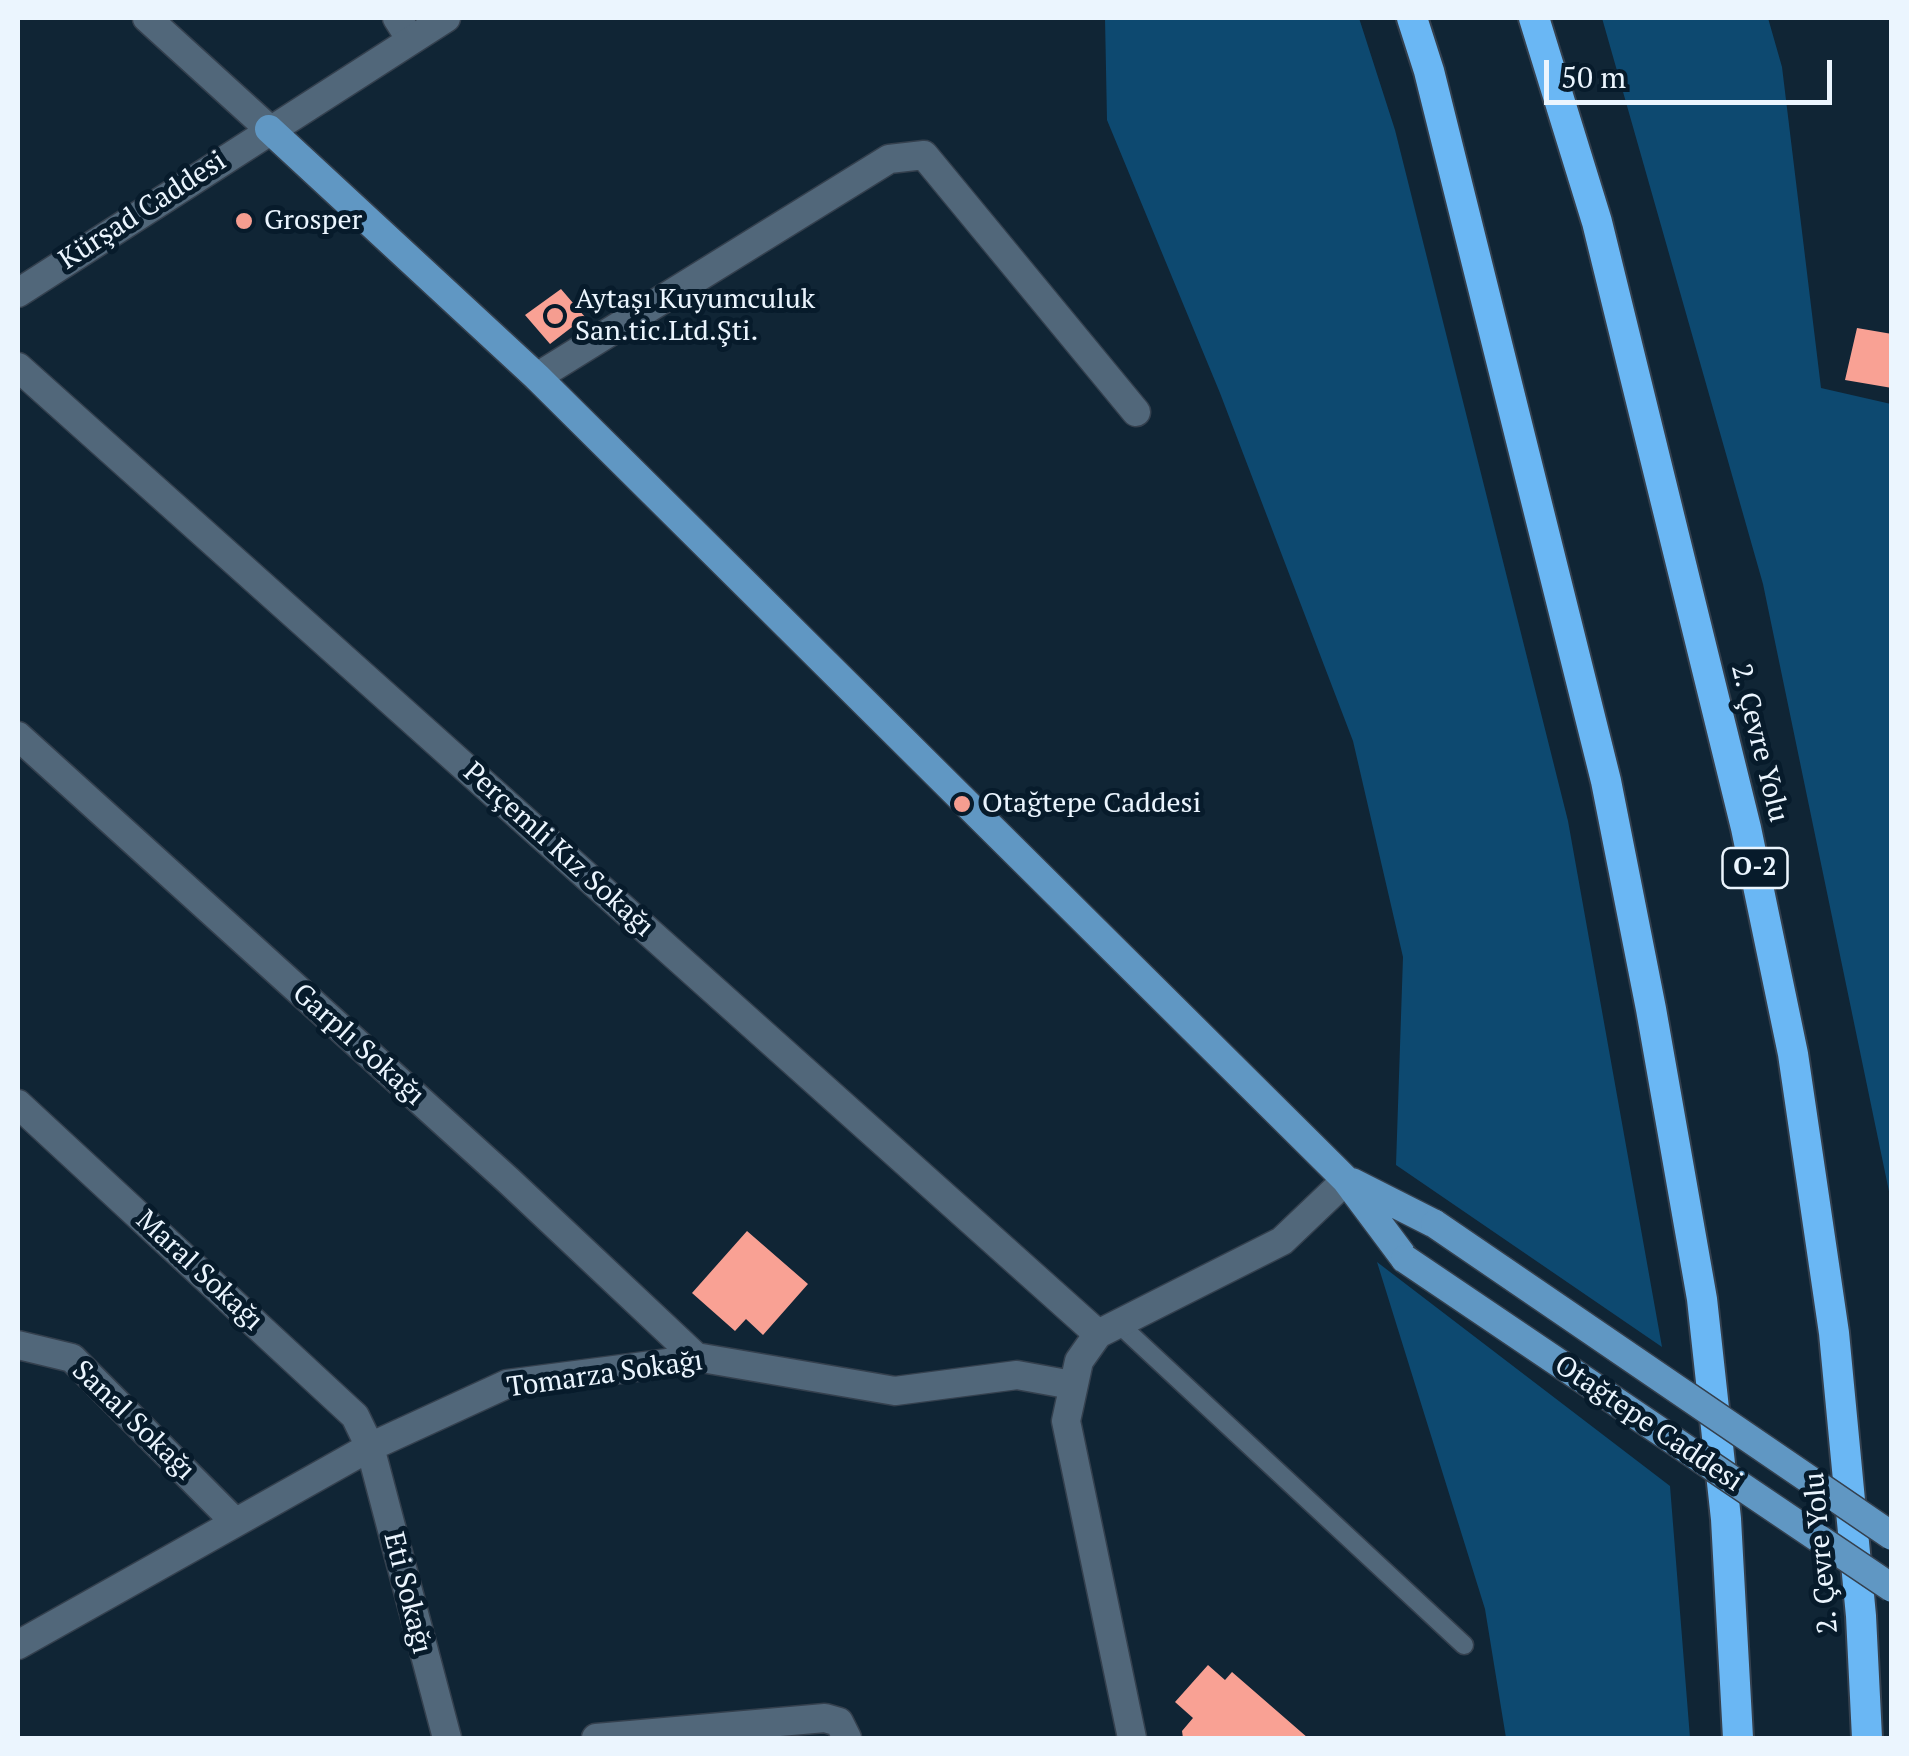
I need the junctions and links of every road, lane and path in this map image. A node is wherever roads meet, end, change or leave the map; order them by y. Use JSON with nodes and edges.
{"nodes":[{"id":1,"x":147,"y":18,"type":"edge"},
{"id":2,"x":446,"y":18,"type":"edge"},
{"id":3,"x":1412,"y":18,"type":"edge"},
{"id":4,"x":1534,"y":18,"type":"edge"},
{"id":5,"x":404,"y":29,"type":"edge"},
{"id":6,"x":269,"y":129,"type":"junction"},
{"id":7,"x":18,"y":293,"type":"edge"},
{"id":8,"x":18,"y":366,"type":"edge"},
{"id":9,"x":537,"y":377,"type":"junction"},
{"id":10,"x":1136,"y":412,"type":"dead end"},
{"id":11,"x":18,"y":736,"type":"edge"},
{"id":12,"x":18,"y":1104,"type":"edge"},
{"id":13,"x":1346,"y":1180,"type":"junction"},
{"id":14,"x":1109,"y":1330,"type":"junction"},
{"id":15,"x":18,"y":1345,"type":"edge"},
{"id":16,"x":696,"y":1357,"type":"junction"},
{"id":17,"x":1072,"y":1384,"type":"junction"},
{"id":18,"x":370,"y":1446,"type":"junction"},
{"id":19,"x":235,"y":1522,"type":"junction"},
{"id":20,"x":1892,"y":1536,"type":"edge"},
{"id":21,"x":1892,"y":1588,"type":"edge"},
{"id":22,"x":18,"y":1645,"type":"edge"},
{"id":23,"x":1464,"y":1645,"type":"dead end"},
{"id":24,"x":447,"y":1738,"type":"edge"},
{"id":25,"x":596,"y":1738,"type":"edge"},
{"id":26,"x":847,"y":1738,"type":"edge"},
{"id":27,"x":1132,"y":1738,"type":"edge"},
{"id":28,"x":1738,"y":1738,"type":"edge"},
{"id":29,"x":1867,"y":1738,"type":"edge"}],
"edges":[{"from":1,"to":6,"type":"street"},
{"from":2,"to":5,"type":"street","name":"Kürşad Caddesi"},
{"from":3,"to":28,"type":"highway"},
{"from":4,"to":29,"type":"highway","name":"2. Çevre Yolu","number":"O-2"},
{"from":5,"to":6,"type":"street","name":"Kürşad Caddesi"},
{"from":6,"to":7,"type":"street","name":"Kürşad Caddesi"},
{"from":6,"to":9,"type":"main road"},
{"from":8,"to":14,"type":"street","name":"Perçemli Kız Sokağı"},
{"from":9,"to":10,"type":"street"},
{"from":9,"to":13,"type":"main road"},
{"from":11,"to":16,"type":"street","name":"Garplı Sokağı"},
{"from":12,"to":18,"type":"street","name":"Maral Sokağı"},
{"from":13,"to":14,"type":"street"},
{"from":13,"to":20,"type":"main road","name":"Otağtepe Caddesi","bridge":true},
{"from":13,"to":21,"type":"main road","name":"Otağtepe Caddesi","bridge":true},
{"from":14,"to":17,"type":"street"},
{"from":14,"to":23,"type":"lane"},
{"from":15,"to":19,"type":"street","name":"Sanal Sokağı"},
{"from":16,"to":17,"type":"street","name":"Tomarza Sokağı"},
{"from":16,"to":18,"type":"street","name":"Tomarza Sokağı"},
{"from":17,"to":27,"type":"street"},
{"from":18,"to":19,"type":"street","name":"Tomarza Sokağı"},
{"from":18,"to":24,"type":"street","name":"Eti Sokağı"},
{"from":19,"to":22,"type":"street","name":"Tomarza Sokağı"},
{"from":25,"to":26,"type":"street"}]}
